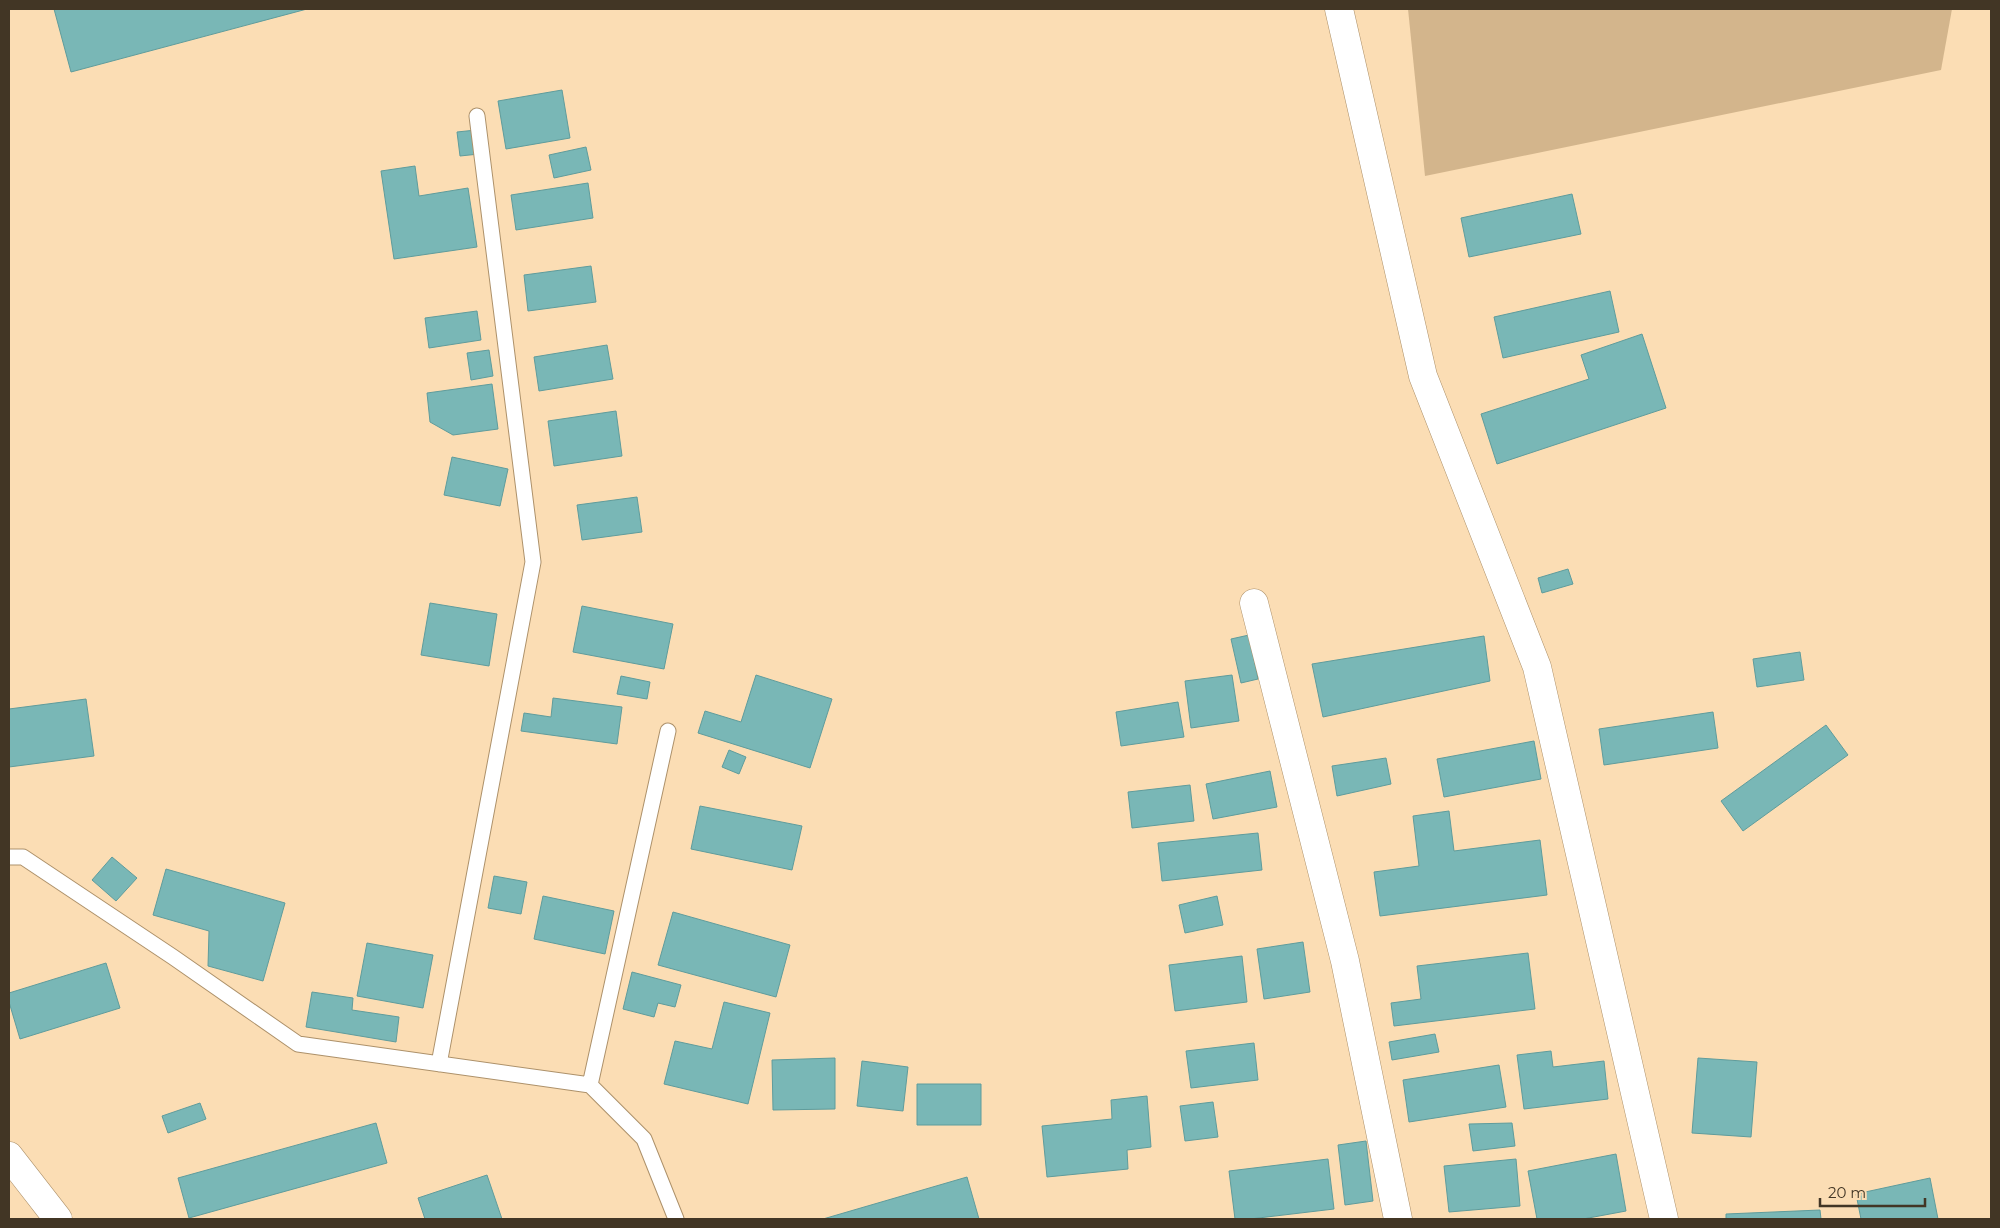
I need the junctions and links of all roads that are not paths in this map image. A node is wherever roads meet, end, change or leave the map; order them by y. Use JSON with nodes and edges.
{"nodes":[{"id":1,"x":1339,"y":9,"type":"edge"},
{"id":2,"x":478,"y":116,"type":"dead end"},
{"id":3,"x":1254,"y":603,"type":"dead end"},
{"id":4,"x":668,"y":731,"type":"dead end"},
{"id":5,"x":9,"y":856,"type":"edge"},
{"id":6,"x":439,"y":1064,"type":"junction"},
{"id":7,"x":590,"y":1086,"type":"junction"},
{"id":8,"x":9,"y":1156,"type":"edge"},
{"id":9,"x":58,"y":1219,"type":"edge"},
{"id":10,"x":676,"y":1219,"type":"edge"},
{"id":11,"x":1398,"y":1219,"type":"edge"},
{"id":12,"x":1664,"y":1219,"type":"edge"}],
"edges":[{"from":1,"to":12,"type":"main road"},
{"from":2,"to":6,"type":"lane"},
{"from":3,"to":11,"type":"main road"},
{"from":4,"to":7,"type":"lane"},
{"from":5,"to":6,"type":"lane"},
{"from":6,"to":7,"type":"lane"},
{"from":7,"to":10,"type":"lane"},
{"from":8,"to":9,"type":"main road"}]}
